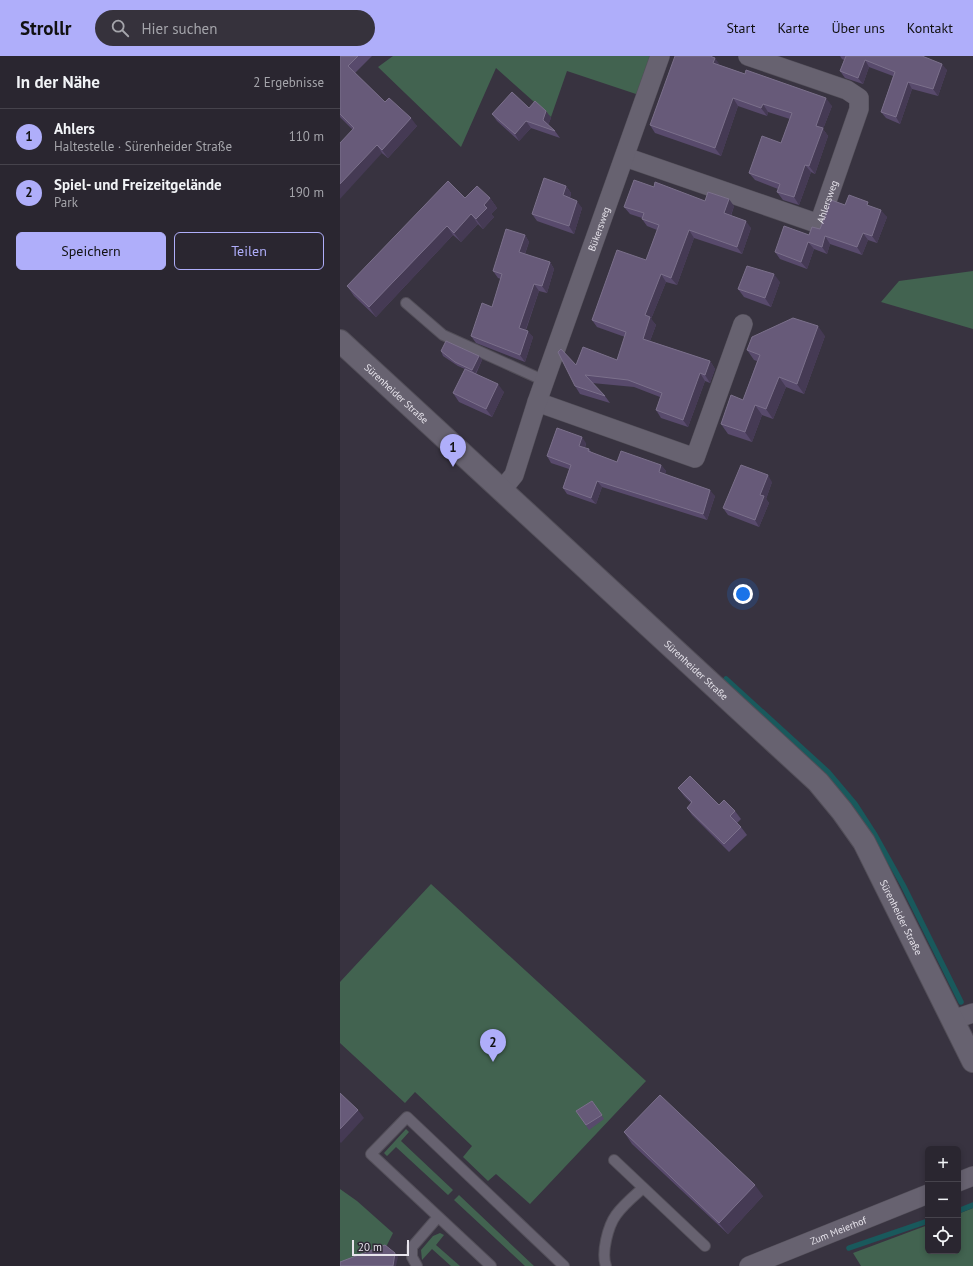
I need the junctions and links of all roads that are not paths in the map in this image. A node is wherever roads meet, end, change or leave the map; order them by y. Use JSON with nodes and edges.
{"nodes":[{"id":1,"x":660,"y":56,"type":"edge"},
{"id":2,"x":748,"y":56,"type":"edge"},
{"id":3,"x":625,"y":157,"type":"junction"},
{"id":4,"x":406,"y":303,"type":"dead end"},
{"id":5,"x":743,"y":324,"type":"dead end"},
{"id":6,"x":340,"y":341,"type":"edge"},
{"id":7,"x":545,"y":381,"type":"junction"},
{"id":8,"x":537,"y":402,"type":"junction"},
{"id":9,"x":501,"y":491,"type":"junction"},
{"id":10,"x":973,"y":1013,"type":"edge"},
{"id":11,"x":952,"y":1020,"type":"junction"},
{"id":12,"x":973,"y":1061,"type":"edge"},
{"id":13,"x":614,"y":1160,"type":"dead end"},
{"id":14,"x":973,"y":1176,"type":"edge"},
{"id":15,"x":961,"y":1181,"type":"edge"},
{"id":16,"x":643,"y":1188,"type":"junction"},
{"id":17,"x":925,"y":1195,"type":"edge"},
{"id":18,"x":438,"y":1217,"type":"junction"},
{"id":19,"x":705,"y":1246,"type":"dead end"},
{"id":20,"x":417,"y":1266,"type":"edge"},
{"id":21,"x":491,"y":1266,"type":"edge"},
{"id":22,"x":564,"y":1266,"type":"edge"},
{"id":23,"x":606,"y":1266,"type":"edge"},
{"id":24,"x":749,"y":1266,"type":"edge"}],
"edges":[{"from":1,"to":3,"type":"street","name":"Bükersweg"},
{"from":2,"to":3,"type":"street","name":"Ahlersweg"},
{"from":3,"to":7,"type":"street","name":"Bükersweg"},
{"from":4,"to":7,"type":"lane"},
{"from":5,"to":8,"type":"street"},
{"from":6,"to":9,"type":"main road","name":"Sürenheider Straße"},
{"from":7,"to":8,"type":"street","name":"Bükersweg"},
{"from":8,"to":9,"type":"street","name":"Bükersweg"},
{"from":9,"to":11,"type":"main road","name":"Sürenheider Straße"},
{"from":10,"to":11,"type":"street"},
{"from":11,"to":12,"type":"main road","name":"Sürenheider Straße"},
{"from":13,"to":16,"type":"lane"},
{"from":14,"to":15,"type":"street"},
{"from":16,"to":19,"type":"lane"},
{"from":16,"to":23,"type":"lane"},
{"from":17,"to":24,"type":"street","name":"Zum Meierhof"},
{"from":18,"to":20,"type":"lane"},
{"from":18,"to":21,"type":"lane"},
{"from":18,"to":22,"type":"lane"}]}
